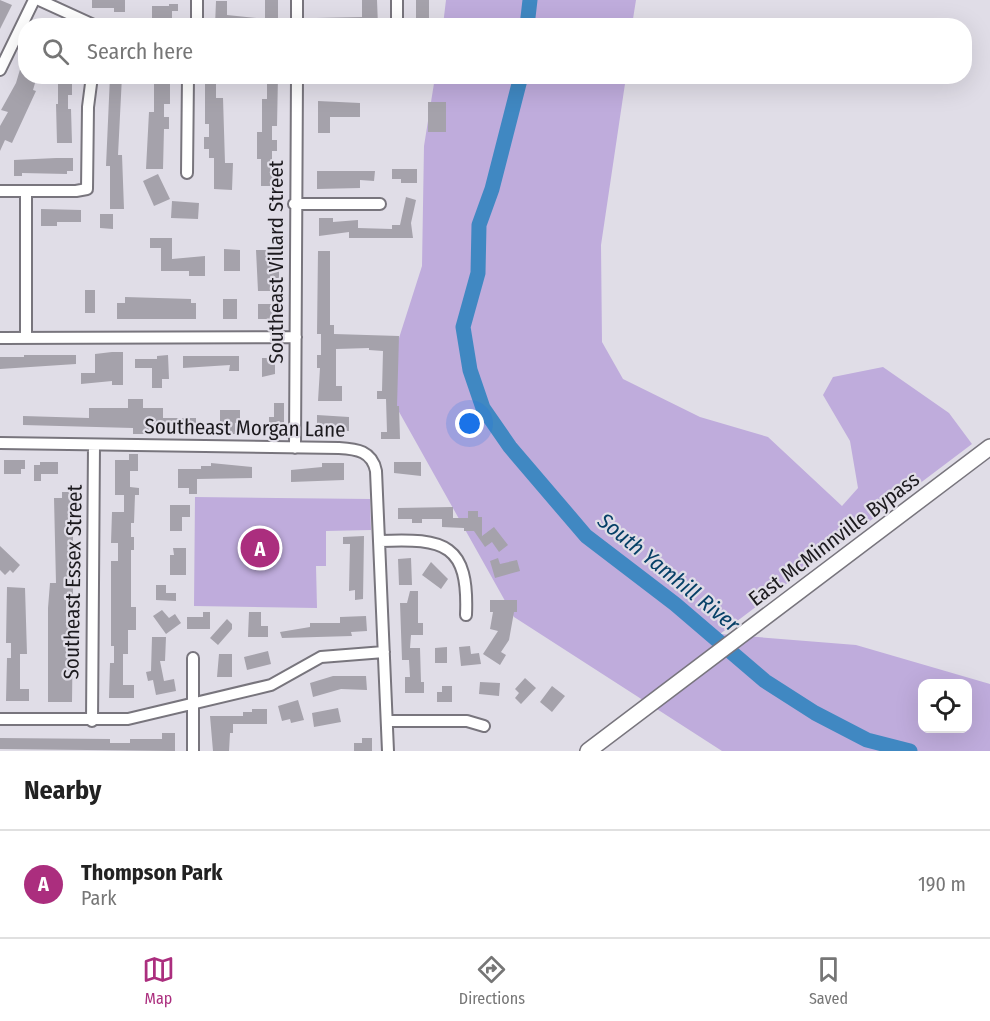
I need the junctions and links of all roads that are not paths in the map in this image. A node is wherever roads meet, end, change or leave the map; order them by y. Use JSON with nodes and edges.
{"nodes":[{"id":1,"x":34,"y":0,"type":"edge"},
{"id":2,"x":39,"y":0,"type":"edge"},
{"id":3,"x":197,"y":0,"type":"edge"},
{"id":4,"x":297,"y":0,"type":"edge"},
{"id":5,"x":397,"y":0,"type":"edge"},
{"id":6,"x":25,"y":18,"type":"edge"},
{"id":7,"x":78,"y":18,"type":"edge"},
{"id":8,"x":196,"y":18,"type":"edge"},
{"id":9,"x":297,"y":18,"type":"edge"},
{"id":10,"x":397,"y":18,"type":"edge"},
{"id":11,"x":18,"y":33,"type":"edge"},
{"id":12,"x":0,"y":70,"type":"edge"},
{"id":13,"x":91,"y":84,"type":"edge"},
{"id":14,"x":188,"y":84,"type":"edge"},
{"id":15,"x":297,"y":84,"type":"edge"},
{"id":16,"x":188,"y":173,"type":"dead end"},
{"id":17,"x":0,"y":191,"type":"edge"},
{"id":18,"x":26,"y":191,"type":"junction"},
{"id":19,"x":294,"y":204,"type":"junction"},
{"id":20,"x":380,"y":204,"type":"dead end"},
{"id":21,"x":296,"y":337,"type":"junction"},
{"id":22,"x":0,"y":338,"type":"edge"},
{"id":23,"x":26,"y":338,"type":"junction"},
{"id":24,"x":0,"y":443,"type":"edge"},
{"id":25,"x":94,"y":444,"type":"junction"},
{"id":26,"x":990,"y":447,"type":"edge"},
{"id":27,"x":295,"y":448,"type":"junction"},
{"id":28,"x":380,"y":541,"type":"junction"},
{"id":29,"x":466,"y":615,"type":"dead end"},
{"id":30,"x":384,"y":652,"type":"junction"},
{"id":31,"x":193,"y":658,"type":"dead end"},
{"id":32,"x":194,"y":704,"type":"junction"},
{"id":33,"x":0,"y":720,"type":"edge"},
{"id":34,"x":92,"y":721,"type":"junction"},
{"id":35,"x":387,"y":721,"type":"junction"},
{"id":36,"x":484,"y":726,"type":"dead end"},
{"id":37,"x":193,"y":751,"type":"edge"},
{"id":38,"x":388,"y":751,"type":"edge"},
{"id":39,"x":588,"y":751,"type":"edge"}],
"edges":[{"from":1,"to":6,"type":"street"},
{"from":2,"to":7,"type":"street"},
{"from":3,"to":8,"type":"street"},
{"from":4,"to":9,"type":"street"},
{"from":5,"to":10,"type":"street"},
{"from":11,"to":12,"type":"street"},
{"from":13,"to":18,"type":"street"},
{"from":14,"to":16,"type":"street"},
{"from":15,"to":19,"type":"street","name":"Southeast Villard Street"},
{"from":17,"to":18,"type":"street"},
{"from":18,"to":23,"type":"street"},
{"from":19,"to":20,"type":"street"},
{"from":19,"to":21,"type":"street","name":"Southeast Villard Street"},
{"from":21,"to":23,"type":"street"},
{"from":21,"to":27,"type":"street","name":"Southeast Villard Street"},
{"from":22,"to":23,"type":"street"},
{"from":24,"to":25,"type":"street","name":"Southeast Morgan Lane"},
{"from":25,"to":27,"type":"street","name":"Southeast Morgan Lane"},
{"from":25,"to":34,"type":"street","name":"Southeast Essex Street"},
{"from":26,"to":39,"type":"highway","name":"East McMinnville Bypass"},
{"from":27,"to":28,"type":"street","name":"Southeast Morgan Lane"},
{"from":28,"to":29,"type":"street"},
{"from":28,"to":30,"type":"street","name":"Southeast Morgan Lane"},
{"from":30,"to":32,"type":"street"},
{"from":30,"to":35,"type":"street","name":"Southeast Morgan Lane"},
{"from":31,"to":32,"type":"street"},
{"from":32,"to":34,"type":"street"},
{"from":32,"to":37,"type":"street"},
{"from":33,"to":34,"type":"street"},
{"from":35,"to":36,"type":"street"},
{"from":35,"to":38,"type":"street","name":"Southeast Morgan Lane"}]}
